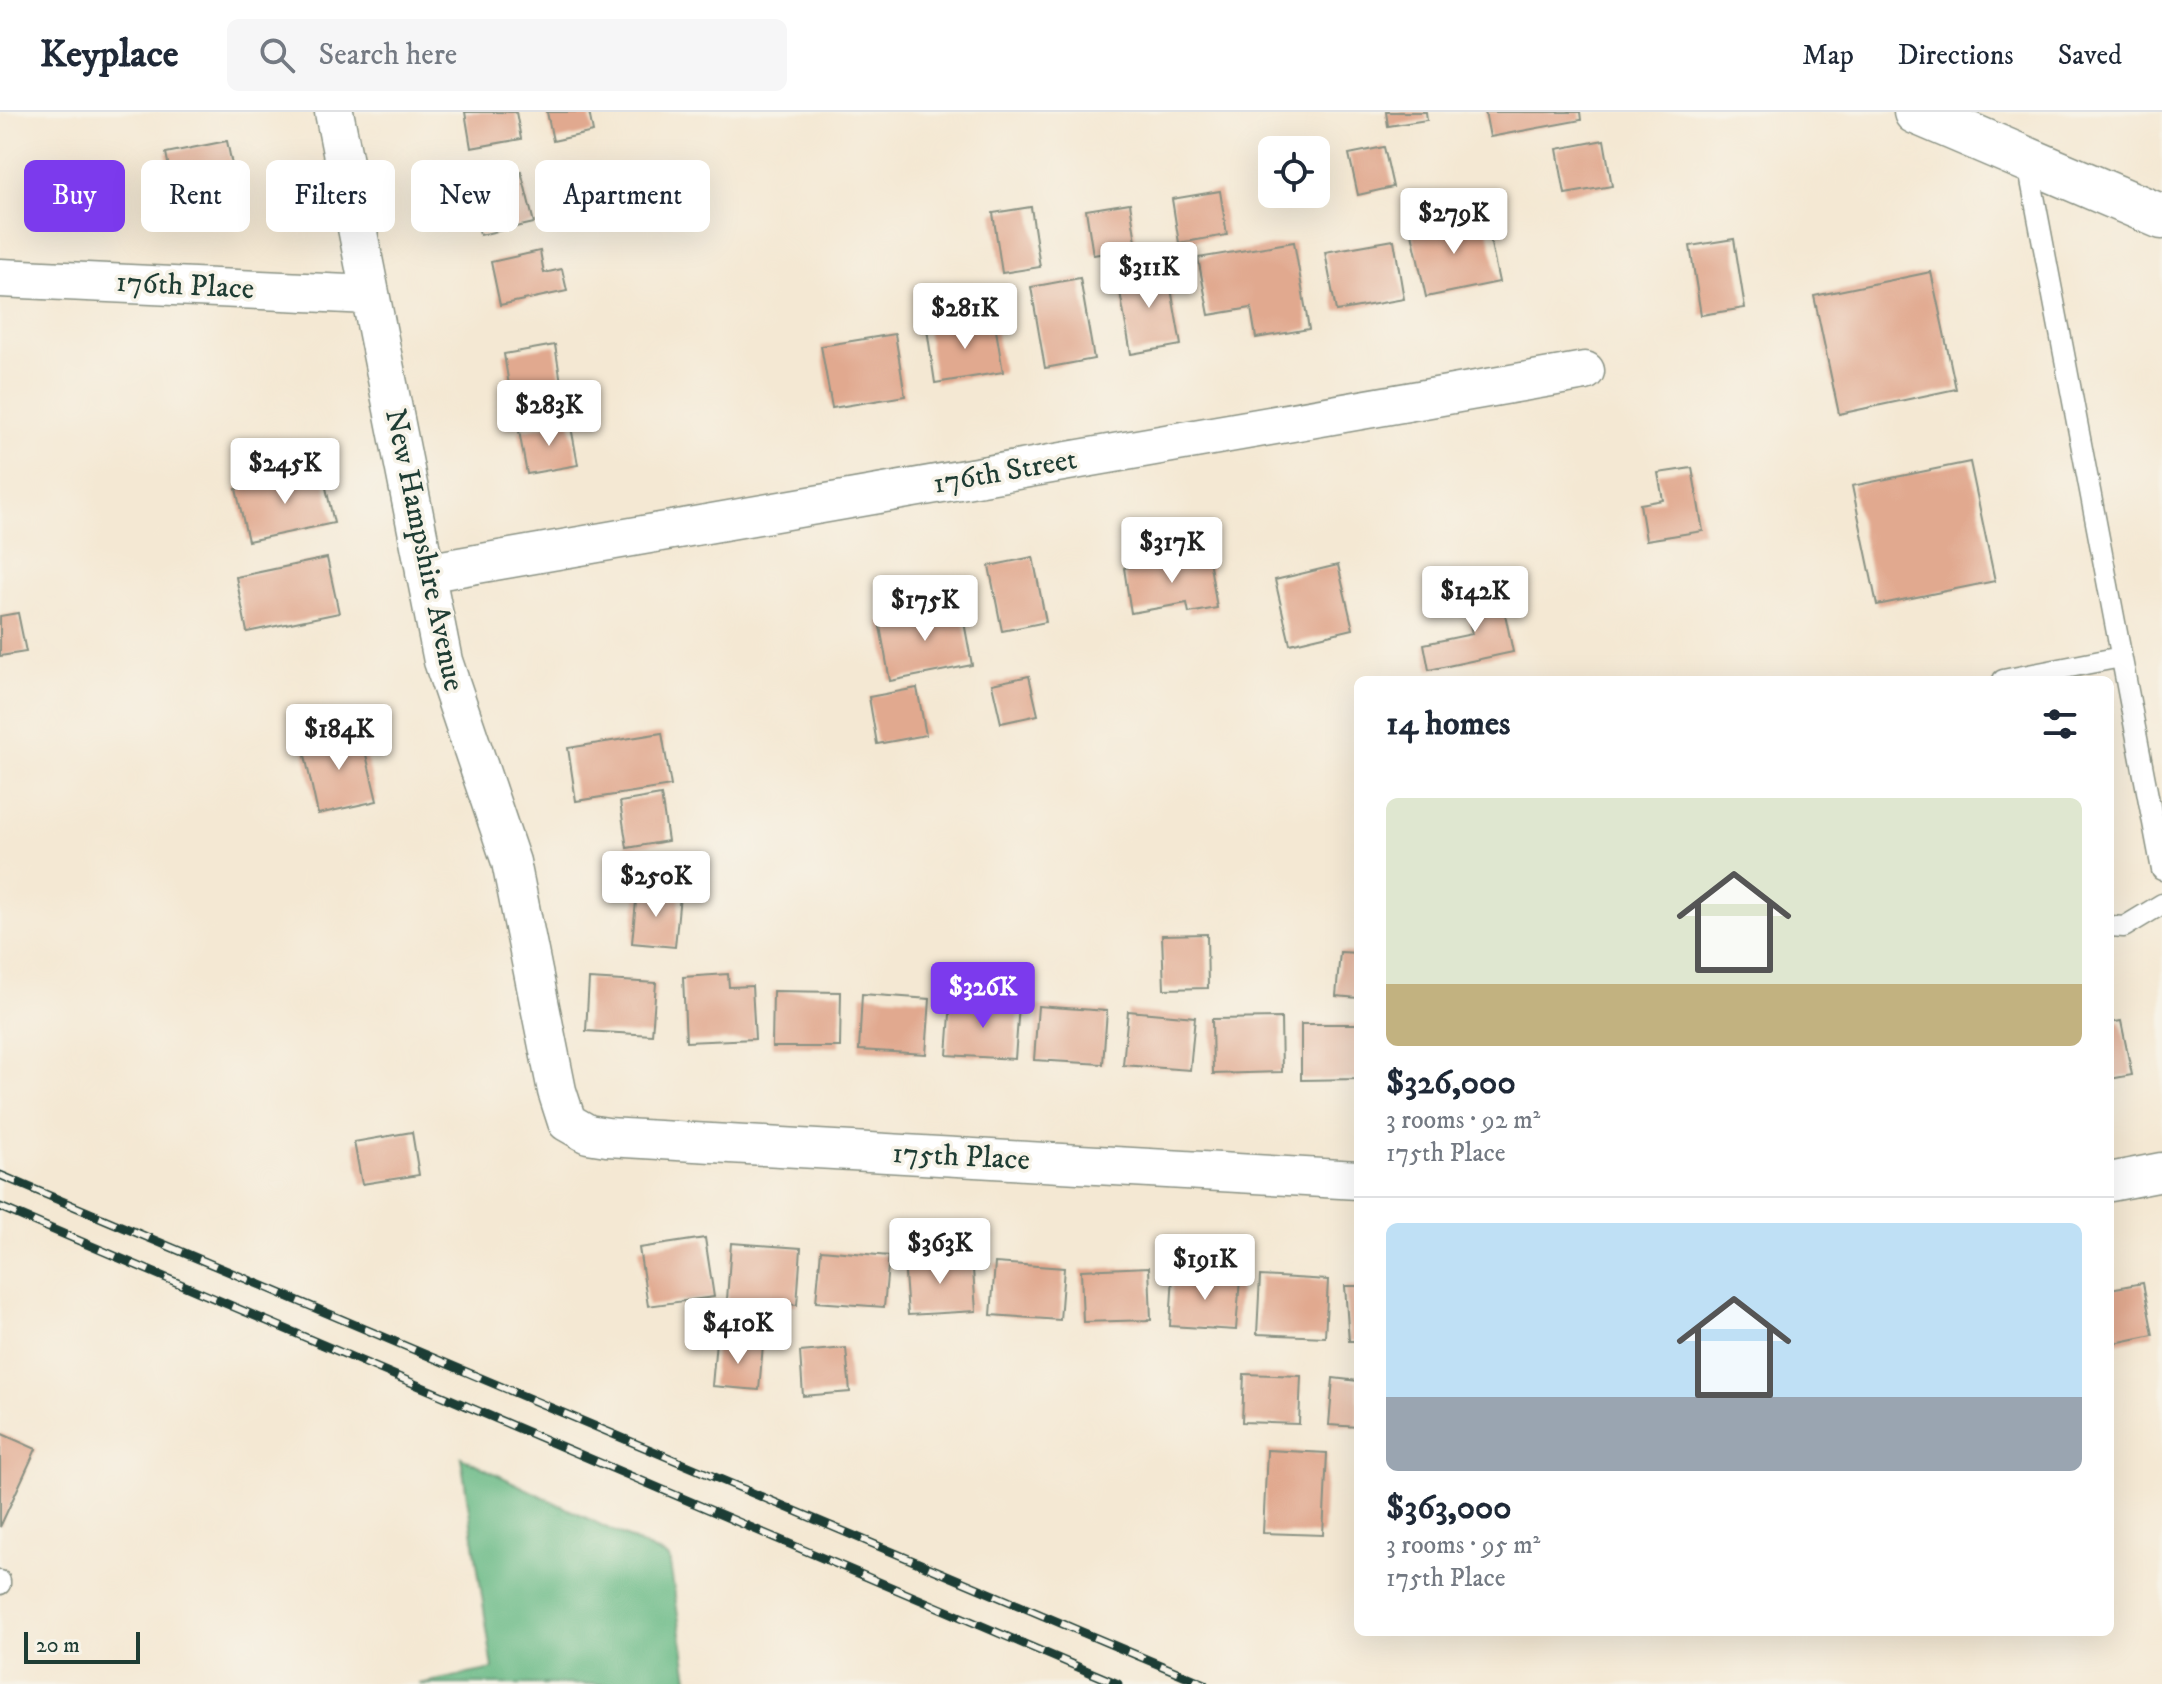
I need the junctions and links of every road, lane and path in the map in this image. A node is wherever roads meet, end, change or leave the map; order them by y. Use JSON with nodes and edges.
{"nodes":[{"id":1,"x":334,"y":112,"type":"edge"},
{"id":2,"x":1916,"y":112,"type":"edge"},
{"id":3,"x":2027,"y":159,"type":"junction"},
{"id":4,"x":2162,"y":217,"type":"edge"},
{"id":5,"x":0,"y":278,"type":"edge"},
{"id":6,"x":370,"y":295,"type":"junction"},
{"id":7,"x":1585,"y":371,"type":"dead end"},
{"id":8,"x":425,"y":573,"type":"junction"},
{"id":9,"x":2121,"y":657,"type":"junction"},
{"id":10,"x":2024,"y":676,"type":"edge"},
{"id":11,"x":2162,"y":870,"type":"edge"},
{"id":12,"x":2162,"y":904,"type":"edge"},
{"id":13,"x":2114,"y":926,"type":"edge"},
{"id":14,"x":567,"y":1122,"type":"joint"},
{"id":15,"x":2162,"y":1172,"type":"edge"},
{"id":16,"x":1354,"y":1180,"type":"edge"},
{"id":17,"x":2114,"y":1181,"type":"edge"}],
"edges":[{"from":1,"to":6,"type":"street","name":"New Hampshire Avenue"},
{"from":2,"to":3,"type":"street"},
{"from":3,"to":4,"type":"street"},
{"from":3,"to":9,"type":"lane"},
{"from":5,"to":6,"type":"street","name":"176th Place"},
{"from":6,"to":8,"type":"street","name":"New Hampshire Avenue"},
{"from":7,"to":8,"type":"street","name":"176th Street"},
{"from":8,"to":14,"type":"street","name":"New Hampshire Avenue"},
{"from":9,"to":10,"type":"lane"},
{"from":9,"to":11,"type":"lane"},
{"from":12,"to":13,"type":"lane"},
{"from":14,"to":16,"type":"street","name":"175th Place"},
{"from":15,"to":17,"type":"street"}]}
